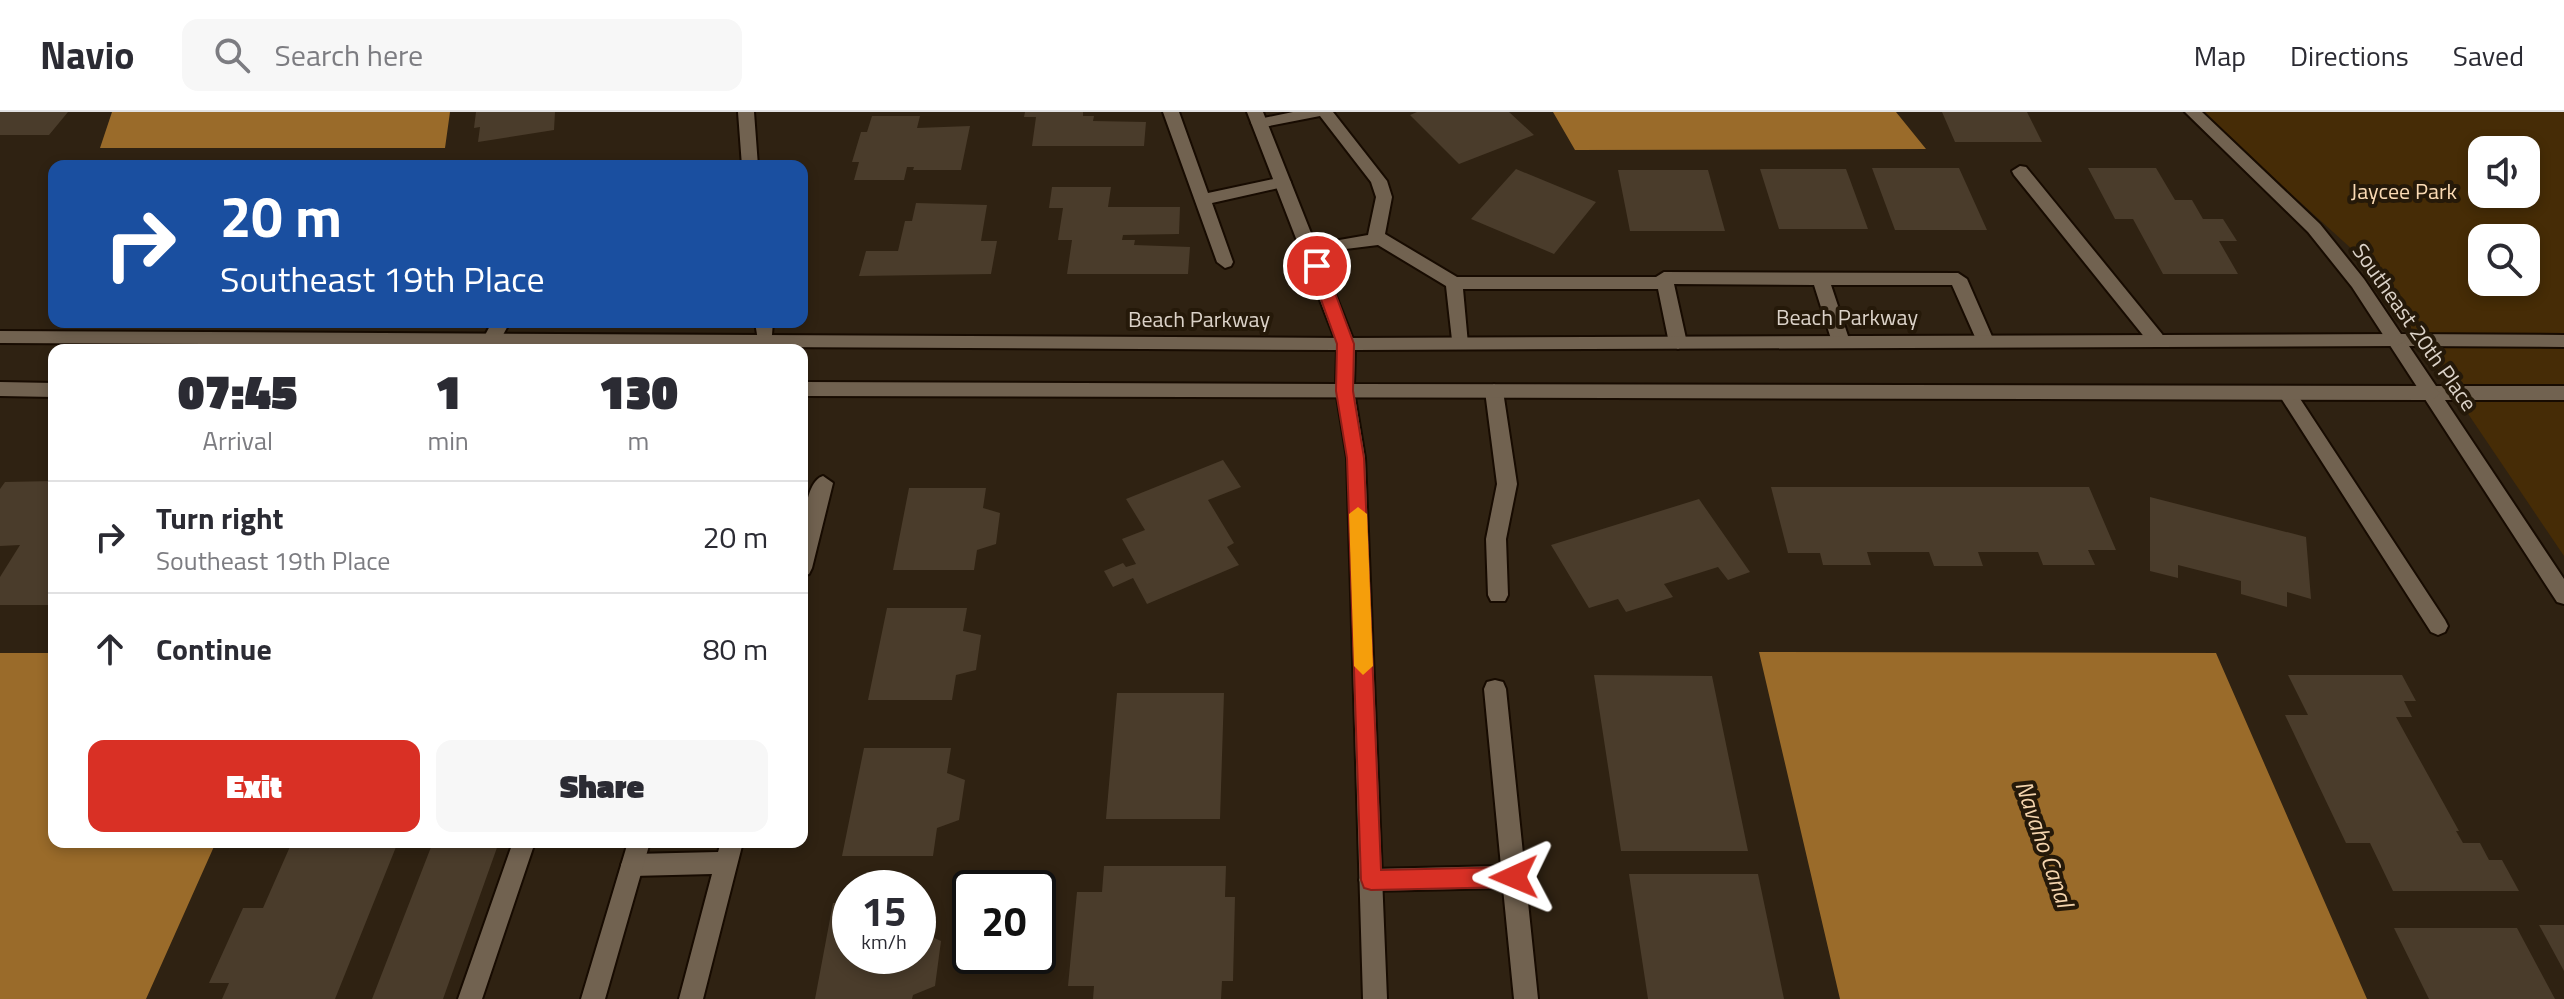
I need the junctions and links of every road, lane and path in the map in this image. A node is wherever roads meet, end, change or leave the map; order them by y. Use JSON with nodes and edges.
{"nodes":[{"id":1,"x":746,"y":112,"type":"edge"},
{"id":2,"x":1171,"y":112,"type":"edge"},
{"id":3,"x":1319,"y":112,"type":"edge"},
{"id":4,"x":1325,"y":112,"type":"edge"},
{"id":5,"x":2193,"y":112,"type":"edge"},
{"id":6,"x":1257,"y":118,"type":"edge"},
{"id":7,"x":750,"y":160,"type":"edge"},
{"id":8,"x":2020,"y":171,"type":"dead end"},
{"id":9,"x":1283,"y":182,"type":"junction"},
{"id":10,"x":1203,"y":200,"type":"junction"},
{"id":11,"x":1375,"y":240,"type":"junction"},
{"id":12,"x":1311,"y":250,"type":"junction"},
{"id":13,"x":1225,"y":262,"type":"dead end"},
{"id":14,"x":1821,"y":279,"type":"junction"},
{"id":15,"x":1454,"y":283,"type":"junction"},
{"id":16,"x":1665,"y":283,"type":"junction"},
{"id":17,"x":498,"y":328,"type":"edge"},
{"id":18,"x":0,"y":337,"type":"edge"},
{"id":19,"x":492,"y":339,"type":"junction"},
{"id":20,"x":2156,"y":339,"type":"junction"},
{"id":21,"x":2397,"y":340,"type":"junction"},
{"id":22,"x":1985,"y":341,"type":"junction"},
{"id":23,"x":2564,"y":341,"type":"edge"},
{"id":24,"x":1841,"y":342,"type":"junction"},
{"id":25,"x":1678,"y":343,"type":"junction"},
{"id":26,"x":688,"y":344,"type":"edge"},
{"id":27,"x":1346,"y":344,"type":"junction"},
{"id":28,"x":1459,"y":344,"type":"junction"},
{"id":29,"x":808,"y":346,"type":"edge"},
{"id":30,"x":0,"y":389,"type":"edge"},
{"id":31,"x":808,"y":389,"type":"edge"},
{"id":32,"x":48,"y":390,"type":"edge"},
{"id":33,"x":1345,"y":391,"type":"junction"},
{"id":34,"x":1494,"y":391,"type":"junction"},
{"id":35,"x":2287,"y":393,"type":"junction"},
{"id":36,"x":2432,"y":393,"type":"junction"},
{"id":37,"x":2564,"y":393,"type":"edge"},
{"id":38,"x":823,"y":483,"type":"dead end"},
{"id":39,"x":808,"y":544,"type":"edge"},
{"id":40,"x":1498,"y":595,"type":"dead end"},
{"id":41,"x":2564,"y":596,"type":"edge"},
{"id":42,"x":2438,"y":626,"type":"dead end"},
{"id":43,"x":1495,"y":689,"type":"dead end"},
{"id":44,"x":522,"y":848,"type":"edge"},
{"id":45,"x":729,"y":853,"type":"edge"},
{"id":46,"x":636,"y":854,"type":"edge"},
{"id":47,"x":1514,"y":877,"type":"junction"},
{"id":48,"x":1371,"y":880,"type":"junction"},
{"id":49,"x":470,"y":999,"type":"edge"},
{"id":50,"x":593,"y":999,"type":"edge"},
{"id":51,"x":691,"y":999,"type":"edge"},
{"id":52,"x":1375,"y":999,"type":"edge"},
{"id":53,"x":1526,"y":999,"type":"edge"}],
"edges":[{"from":1,"to":7,"type":"street"},
{"from":2,"to":10,"type":"street"},
{"from":3,"to":6,"type":"street"},
{"from":4,"to":11,"type":"street"},
{"from":5,"to":21,"type":"street","name":"Southeast 20th Place"},
{"from":6,"to":9,"type":"street"},
{"from":8,"to":20,"type":"street"},
{"from":9,"to":10,"type":"street"},
{"from":9,"to":12,"type":"street"},
{"from":10,"to":13,"type":"street"},
{"from":11,"to":12,"type":"street"},
{"from":11,"to":15,"type":"street"},
{"from":12,"to":27,"type":"street"},
{"from":14,"to":16,"type":"street"},
{"from":14,"to":22,"type":"street"},
{"from":14,"to":24,"type":"street"},
{"from":15,"to":16,"type":"street"},
{"from":15,"to":28,"type":"street"},
{"from":16,"to":25,"type":"street"},
{"from":17,"to":19,"type":"street"},
{"from":18,"to":19,"type":"street","name":"Beach Parkway"},
{"from":19,"to":26,"type":"street","name":"Beach Parkway"},
{"from":20,"to":21,"type":"street","name":"Beach Parkway"},
{"from":20,"to":22,"type":"street","name":"Beach Parkway"},
{"from":21,"to":23,"type":"street","name":"Beach Parkway"},
{"from":21,"to":36,"type":"street","name":"Southeast 20th Place"},
{"from":22,"to":24,"type":"street","name":"Beach Parkway"},
{"from":24,"to":25,"type":"street","name":"Beach Parkway"},
{"from":25,"to":28,"type":"street","name":"Beach Parkway"},
{"from":27,"to":28,"type":"street","name":"Beach Parkway"},
{"from":27,"to":29,"type":"street","name":"Beach Parkway"},
{"from":27,"to":33,"type":"street"},
{"from":30,"to":32,"type":"street"},
{"from":31,"to":33,"type":"street"},
{"from":33,"to":34,"type":"street"},
{"from":33,"to":48,"type":"street"},
{"from":34,"to":35,"type":"street"},
{"from":34,"to":40,"type":"street"},
{"from":35,"to":36,"type":"street"},
{"from":35,"to":42,"type":"street"},
{"from":36,"to":37,"type":"street"},
{"from":36,"to":41,"type":"street","name":"Southeast 20th Place"},
{"from":38,"to":39,"type":"street"},
{"from":43,"to":47,"type":"street"},
{"from":44,"to":49,"type":"street"},
{"from":45,"to":46,"type":"street"},
{"from":45,"to":51,"type":"street"},
{"from":46,"to":50,"type":"street"},
{"from":47,"to":48,"type":"street"},
{"from":47,"to":53,"type":"street"},
{"from":48,"to":52,"type":"street"}]}
